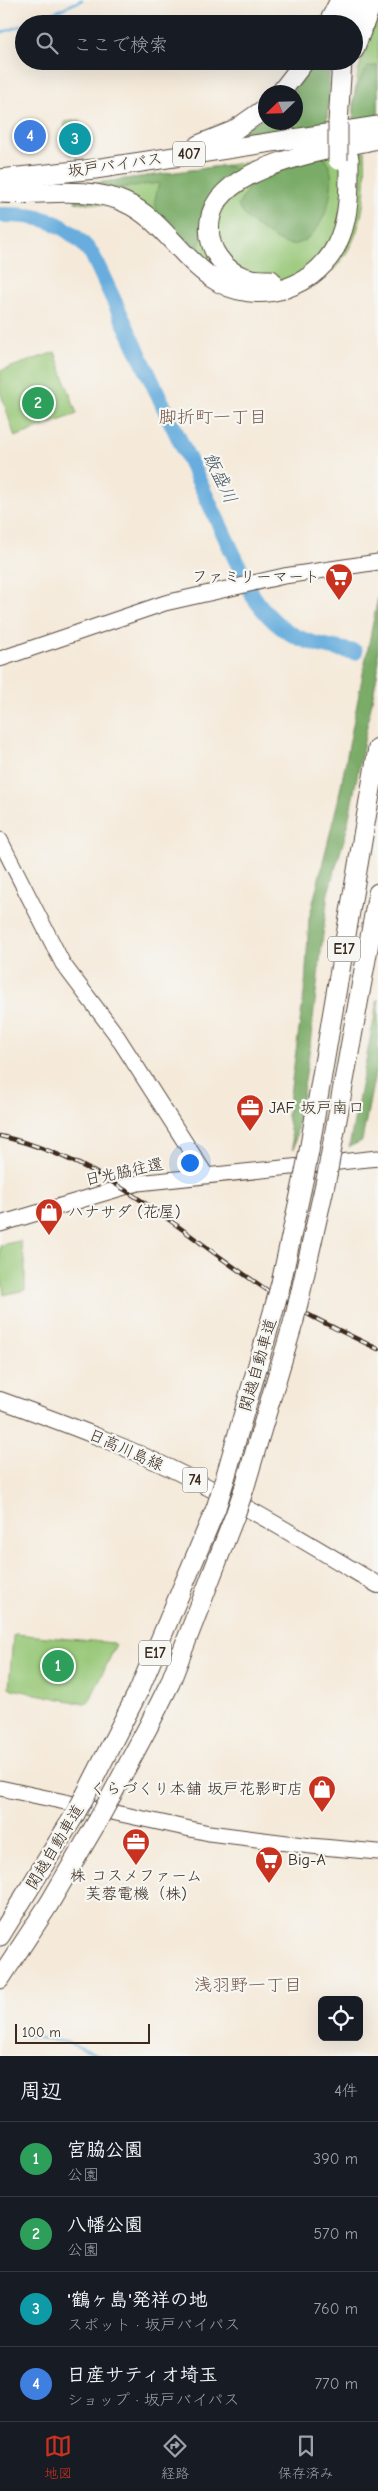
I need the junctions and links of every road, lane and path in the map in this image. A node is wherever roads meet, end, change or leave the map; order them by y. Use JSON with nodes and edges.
{"nodes":[{"id":1,"x":340,"y":0,"type":"edge"},
{"id":2,"x":356,"y":0,"type":"edge"},
{"id":3,"x":373,"y":0,"type":"edge"},
{"id":4,"x":332,"y":15,"type":"edge"},
{"id":5,"x":352,"y":15,"type":"edge"},
{"id":6,"x":363,"y":26,"type":"edge"},
{"id":7,"x":298,"y":70,"type":"edge"},
{"id":8,"x":342,"y":70,"type":"edge"},
{"id":9,"x":351,"y":70,"type":"edge"},
{"id":10,"x":286,"y":85,"type":"edge"},
{"id":11,"x":258,"y":114,"type":"edge"},
{"id":12,"x":343,"y":122,"type":"junction"},
{"id":13,"x":378,"y":126,"type":"edge"},
{"id":14,"x":378,"y":139,"type":"edge"},
{"id":15,"x":343,"y":159,"type":"junction"},
{"id":16,"x":122,"y":164,"type":"junction"},
{"id":17,"x":0,"y":179,"type":"edge"},
{"id":18,"x":0,"y":192,"type":"edge"},
{"id":19,"x":378,"y":562,"type":"edge"},
{"id":20,"x":0,"y":659,"type":"edge"},
{"id":21,"x":378,"y":748,"type":"edge"},
{"id":22,"x":0,"y":840,"type":"edge"},
{"id":23,"x":378,"y":893,"type":"edge"},
{"id":24,"x":378,"y":1158,"type":"edge"},
{"id":25,"x":206,"y":1175,"type":"junction"},
{"id":26,"x":0,"y":1224,"type":"edge"},
{"id":27,"x":0,"y":1400,"type":"edge"},
{"id":28,"x":378,"y":1585,"type":"edge"},
{"id":29,"x":0,"y":1788,"type":"edge"},
{"id":30,"x":378,"y":1852,"type":"edge"},
{"id":31,"x":0,"y":1936,"type":"edge"},
{"id":32,"x":0,"y":1979,"type":"edge"}],
"edges":[{"from":1,"to":4,"type":"highway"},
{"from":2,"to":5,"type":"highway"},
{"from":3,"to":6,"type":"highway"},
{"from":7,"to":10,"type":"highway"},
{"from":8,"to":12,"type":"highway"},
{"from":9,"to":12,"type":"highway"},
{"from":11,"to":16,"type":"highway"},
{"from":12,"to":15,"type":"highway","bridge":true},
{"from":13,"to":16,"type":"highway","name":"坂戸バイパス","number":"407"},
{"from":14,"to":15,"type":"highway"},
{"from":14,"to":18,"type":"highway","name":"坂戸バイパス","number":"407"},
{"from":15,"to":18,"type":"highway"},
{"from":16,"to":17,"type":"highway","name":"坂戸バイパス","number":"407"},
{"from":19,"to":20,"type":"street"},
{"from":21,"to":31,"type":"highway","name":"関越自動車道","number":"E17","bridge":true},
{"from":22,"to":25,"type":"street"},
{"from":23,"to":32,"type":"highway","name":"関越自動車道","number":"E17","bridge":true},
{"from":24,"to":25,"type":"street","name":"日光脇往還"},
{"from":25,"to":26,"type":"street","name":"日光脇往還"},
{"from":27,"to":28,"type":"main road","name":"日高川島線","number":"74"},
{"from":29,"to":30,"type":"street"}]}
